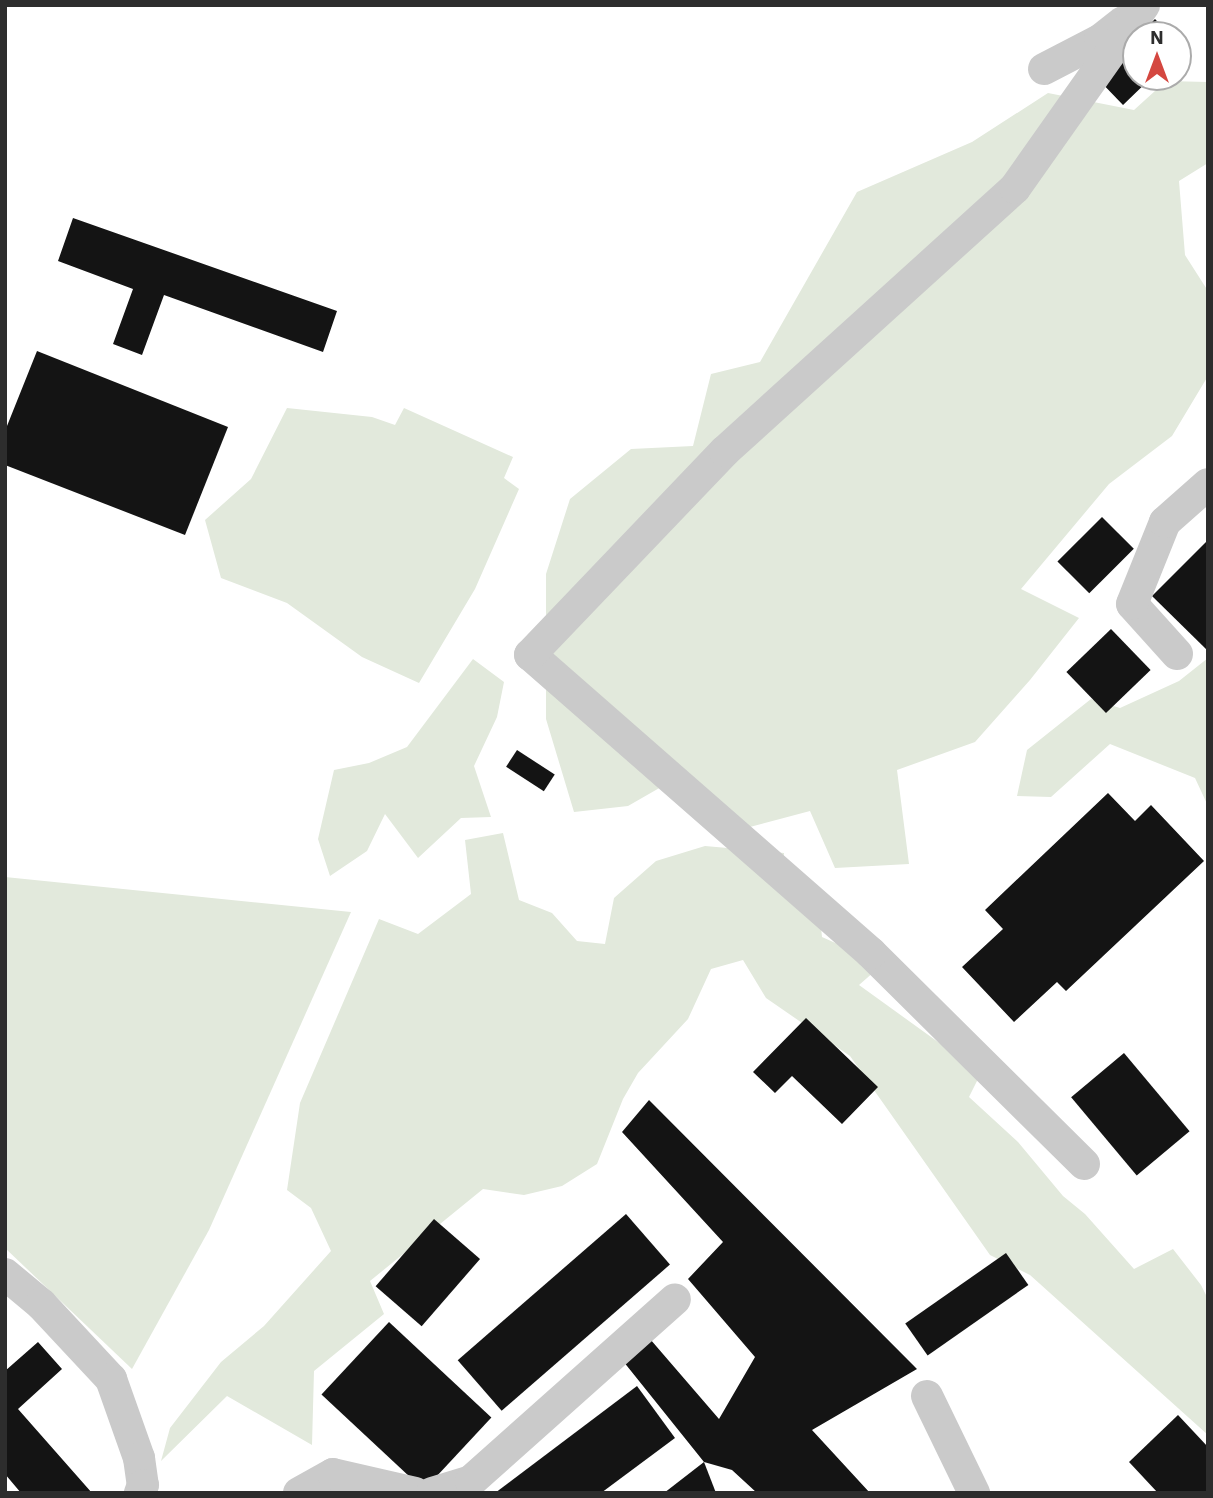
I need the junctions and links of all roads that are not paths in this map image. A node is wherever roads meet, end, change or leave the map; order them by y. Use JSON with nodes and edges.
{"nodes":[{"id":1,"x":1144,"y":5,"type":"edge"},
{"id":2,"x":1044,"y":69,"type":"dead end"},
{"id":3,"x":1208,"y":484,"type":"edge"},
{"id":4,"x":1177,"y":654,"type":"dead end"},
{"id":5,"x":1084,"y":1164,"type":"dead end"},
{"id":6,"x":5,"y":1273,"type":"edge"},
{"id":7,"x":675,"y":1299,"type":"dead end"},
{"id":8,"x":927,"y":1396,"type":"dead end"},
{"id":9,"x":140,"y":1493,"type":"edge"},
{"id":10,"x":299,"y":1493,"type":"edge"},
{"id":11,"x":415,"y":1493,"type":"edge"},
{"id":12,"x":432,"y":1493,"type":"edge"},
{"id":13,"x":974,"y":1493,"type":"edge"}],
"edges":[{"from":1,"to":2,"type":"lane"},
{"from":1,"to":5,"type":"lane"},
{"from":3,"to":4,"type":"lane"},
{"from":6,"to":9,"type":"lane"},
{"from":7,"to":12,"type":"lane"},
{"from":8,"to":13,"type":"lane"},
{"from":10,"to":11,"type":"lane"}]}
